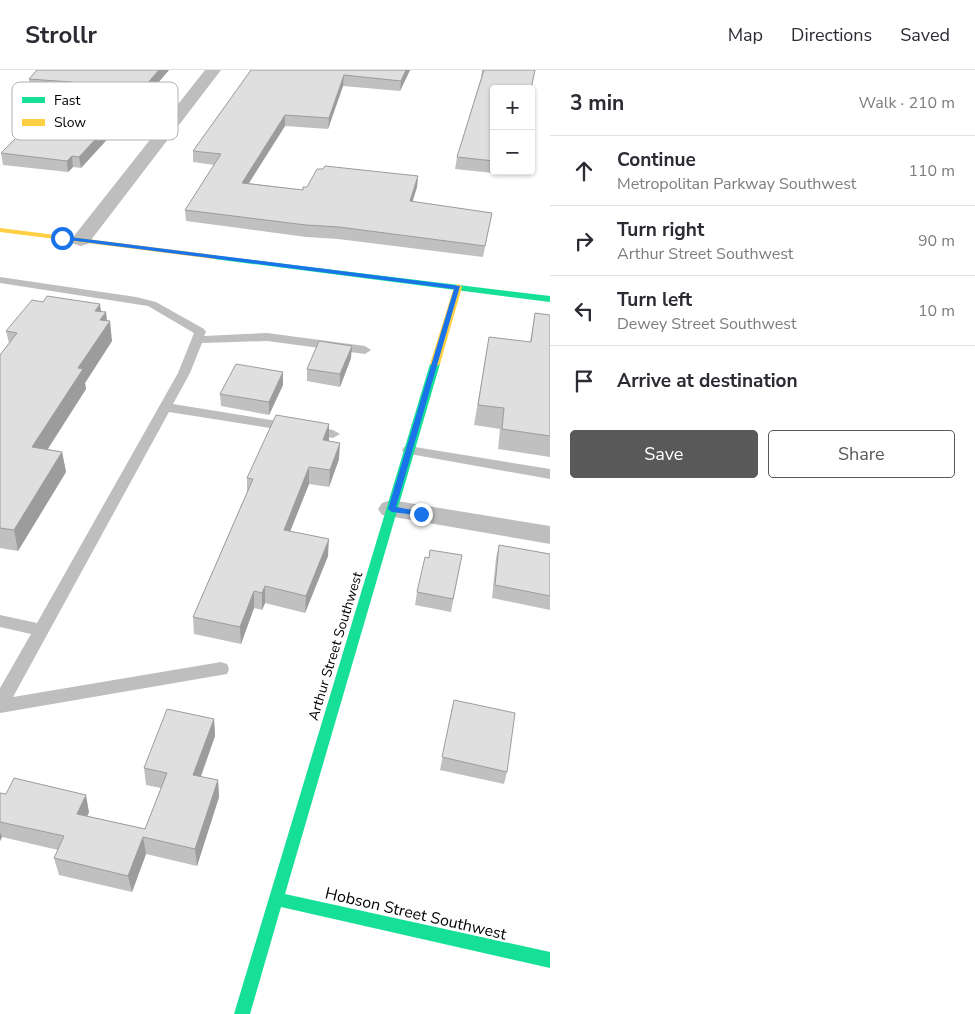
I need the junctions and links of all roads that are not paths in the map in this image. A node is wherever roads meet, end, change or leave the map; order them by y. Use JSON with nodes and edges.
{"nodes":[{"id":1,"x":213,"y":70,"type":"edge"},
{"id":2,"x":178,"y":115,"type":"edge"},
{"id":3,"x":159,"y":140,"type":"edge"},
{"id":4,"x":0,"y":230,"type":"edge"},
{"id":5,"x":81,"y":240,"type":"junction"},
{"id":6,"x":0,"y":280,"type":"edge"},
{"id":7,"x":458,"y":287,"type":"junction"},
{"id":8,"x":550,"y":298,"type":"edge"},
{"id":9,"x":197,"y":340,"type":"junction"},
{"id":10,"x":364,"y":350,"type":"dead end"},
{"id":11,"x":165,"y":406,"type":"junction"},
{"id":12,"x":333,"y":434,"type":"dead end"},
{"id":13,"x":409,"y":450,"type":"junction"},
{"id":14,"x":550,"y":474,"type":"edge"},
{"id":15,"x":392,"y":509,"type":"junction"},
{"id":16,"x":550,"y":535,"type":"edge"},
{"id":17,"x":0,"y":621,"type":"edge"},
{"id":18,"x":42,"y":630,"type":"junction"},
{"id":19,"x":221,"y":669,"type":"dead end"},
{"id":20,"x":0,"y":705,"type":"edge"},
{"id":21,"x":276,"y":898,"type":"junction"},
{"id":22,"x":550,"y":960,"type":"edge"},
{"id":23,"x":242,"y":1014,"type":"edge"}],
"edges":[{"from":1,"to":2,"type":"street"},
{"from":3,"to":5,"type":"street"},
{"from":4,"to":5,"type":"street"},
{"from":5,"to":7,"type":"street"},
{"from":6,"to":9,"type":"lane"},
{"from":7,"to":8,"type":"street"},
{"from":7,"to":13,"type":"street","name":"Arthur Street Southwest"},
{"from":9,"to":10,"type":"lane"},
{"from":9,"to":11,"type":"lane"},
{"from":11,"to":12,"type":"lane"},
{"from":11,"to":18,"type":"lane"},
{"from":13,"to":14,"type":"lane"},
{"from":13,"to":15,"type":"street","name":"Arthur Street Southwest"},
{"from":15,"to":16,"type":"street"},
{"from":15,"to":21,"type":"street","name":"Arthur Street Southwest"},
{"from":17,"to":18,"type":"lane"},
{"from":18,"to":20,"type":"lane"},
{"from":19,"to":20,"type":"lane"},
{"from":21,"to":22,"type":"street","name":"Hobson Street Southwest"},
{"from":21,"to":23,"type":"street","name":"Arthur Street Southwest"}]}
